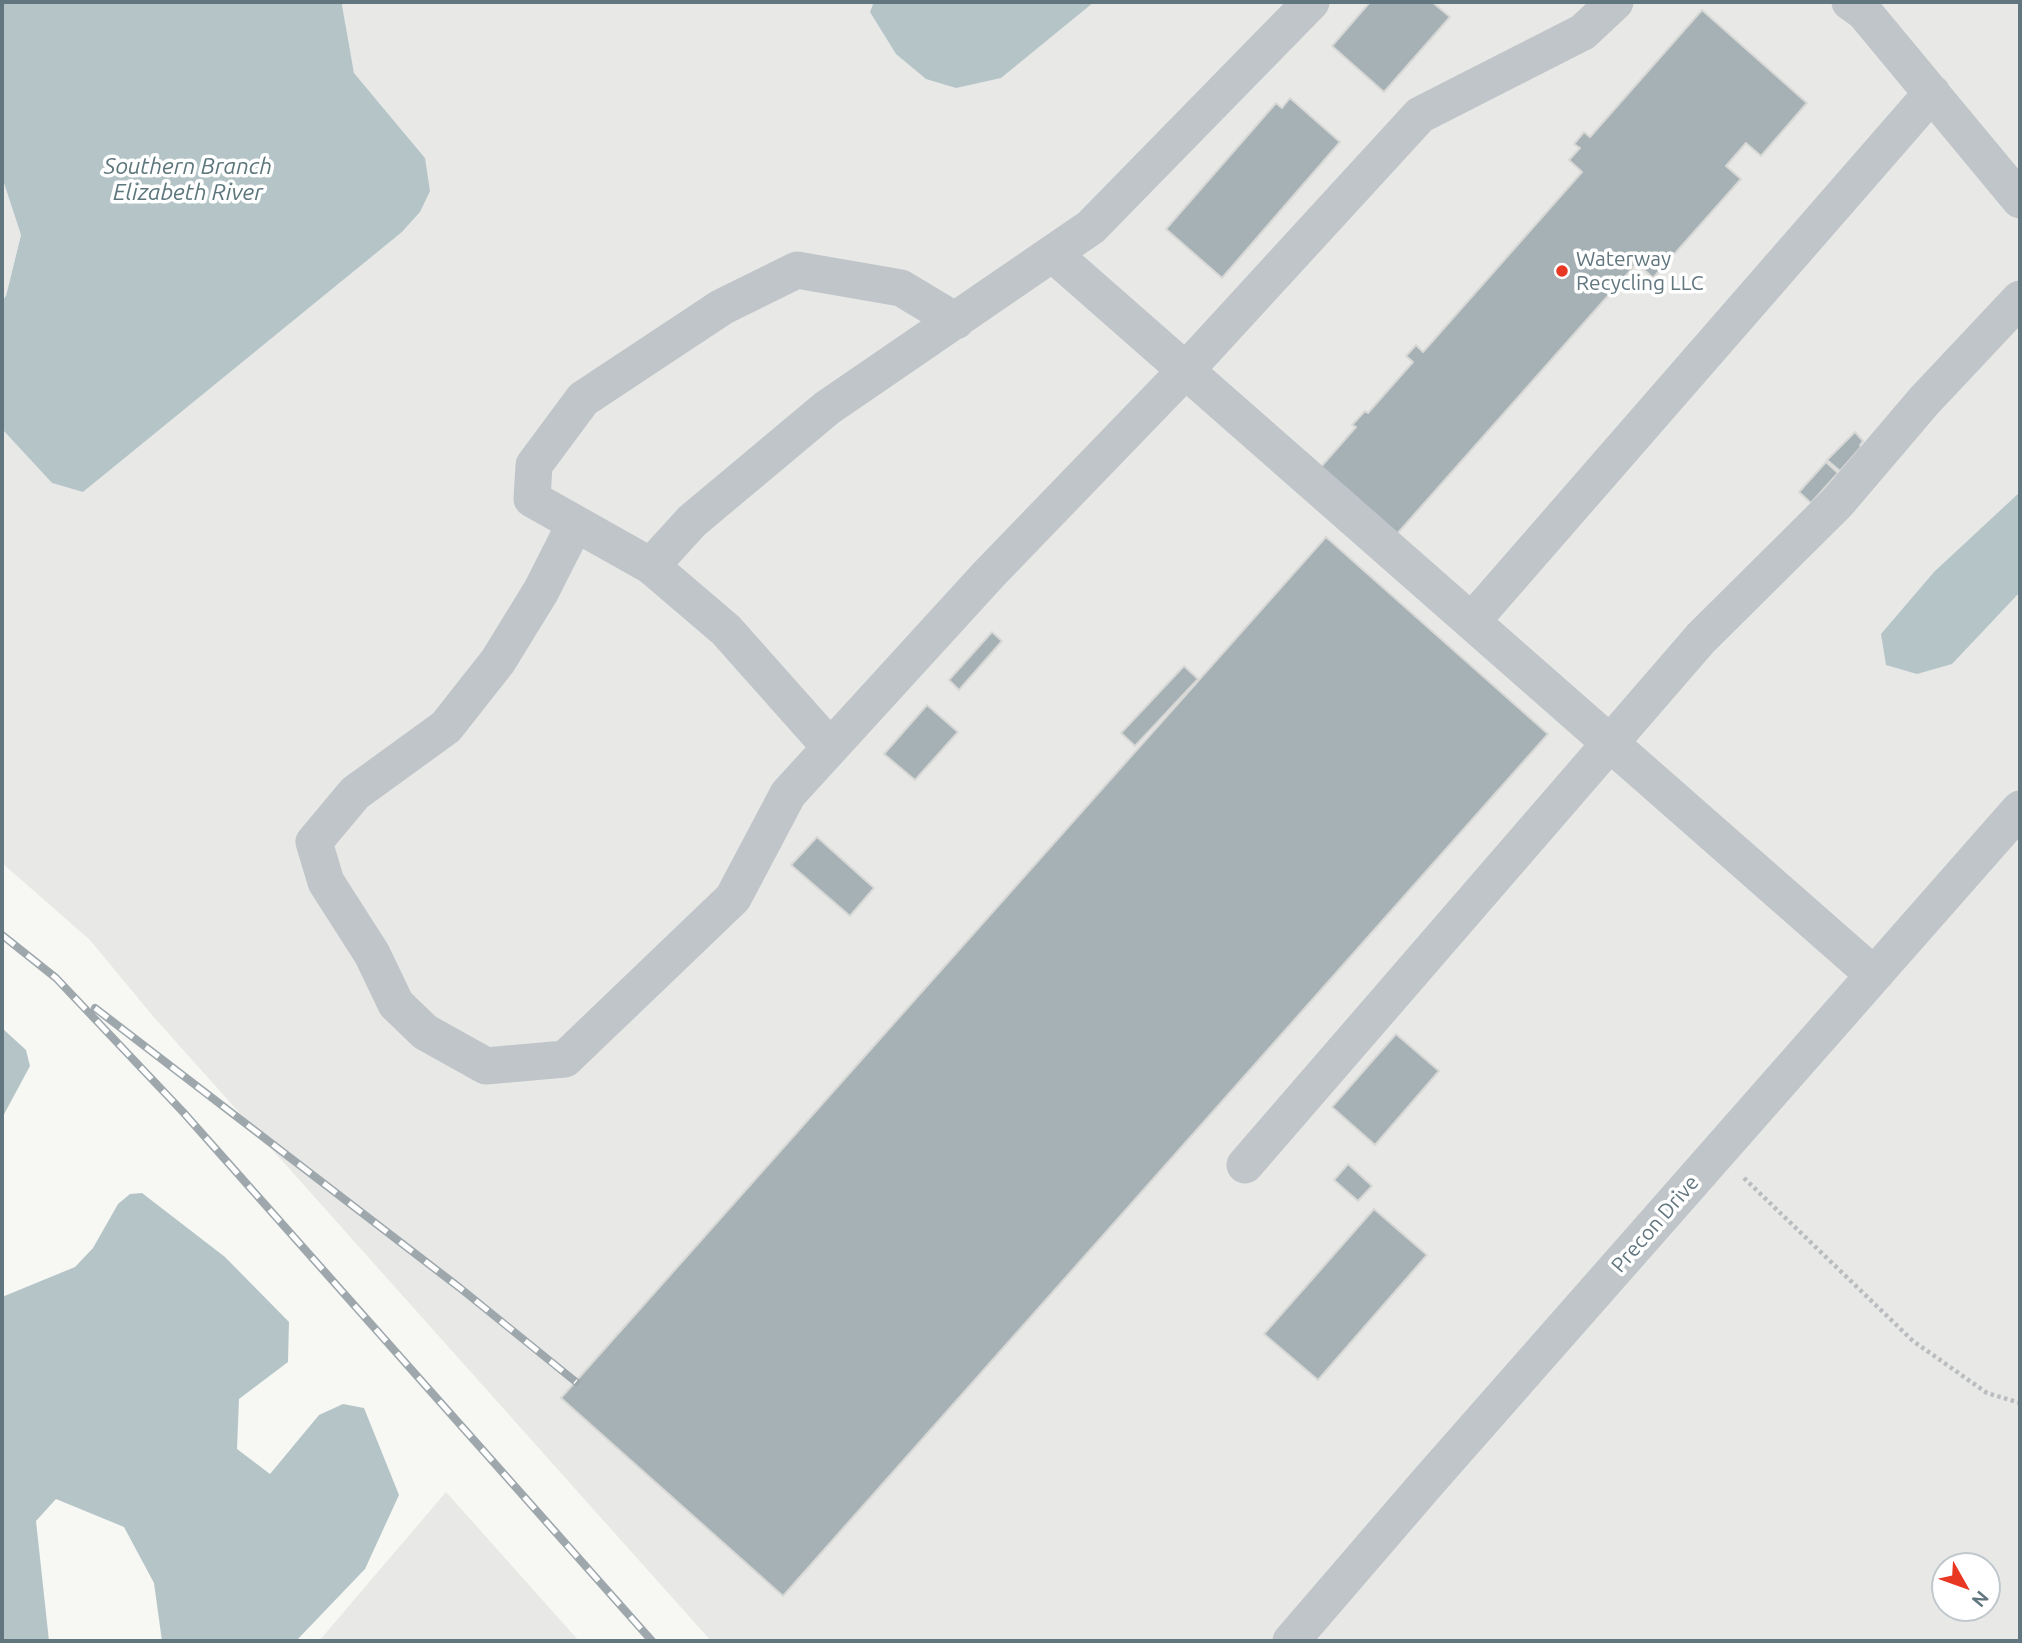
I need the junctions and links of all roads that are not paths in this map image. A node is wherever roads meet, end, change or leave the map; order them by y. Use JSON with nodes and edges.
{"nodes":[{"id":1,"x":1311,"y":2,"type":"edge"},
{"id":2,"x":1615,"y":2,"type":"edge"},
{"id":3,"x":1850,"y":2,"type":"edge"},
{"id":4,"x":1932,"y":93,"type":"junction"},
{"id":5,"x":2020,"y":200,"type":"edge"},
{"id":6,"x":1053,"y":254,"type":"junction"},
{"id":7,"x":2020,"y":299,"type":"edge"},
{"id":8,"x":956,"y":321,"type":"junction"},
{"id":9,"x":1186,"y":370,"type":"junction"},
{"id":10,"x":575,"y":524,"type":"junction"},
{"id":11,"x":650,"y":566,"type":"junction"},
{"id":12,"x":1472,"y":621,"type":"junction"},
{"id":13,"x":1610,"y":743,"type":"junction"},
{"id":14,"x":830,"y":747,"type":"junction"},
{"id":15,"x":2020,"y":809,"type":"edge"},
{"id":16,"x":1874,"y":975,"type":"junction"},
{"id":17,"x":1245,"y":1164,"type":"dead end"},
{"id":18,"x":1291,"y":1641,"type":"edge"}],
"edges":[{"from":1,"to":6,"type":"street"},
{"from":2,"to":9,"type":"street"},
{"from":3,"to":4,"type":"street"},
{"from":4,"to":5,"type":"street"},
{"from":4,"to":12,"type":"street"},
{"from":6,"to":8,"type":"street"},
{"from":6,"to":9,"type":"street"},
{"from":7,"to":13,"type":"street"},
{"from":8,"to":10,"type":"street"},
{"from":8,"to":11,"type":"street"},
{"from":9,"to":12,"type":"street"},
{"from":9,"to":14,"type":"street"},
{"from":10,"to":11,"type":"street"},
{"from":10,"to":14,"type":"street"},
{"from":11,"to":14,"type":"street"},
{"from":12,"to":13,"type":"street"},
{"from":13,"to":16,"type":"street"},
{"from":13,"to":17,"type":"street"},
{"from":15,"to":16,"type":"street","name":"Precon Drive"},
{"from":16,"to":18,"type":"street","name":"Precon Drive"}]}
